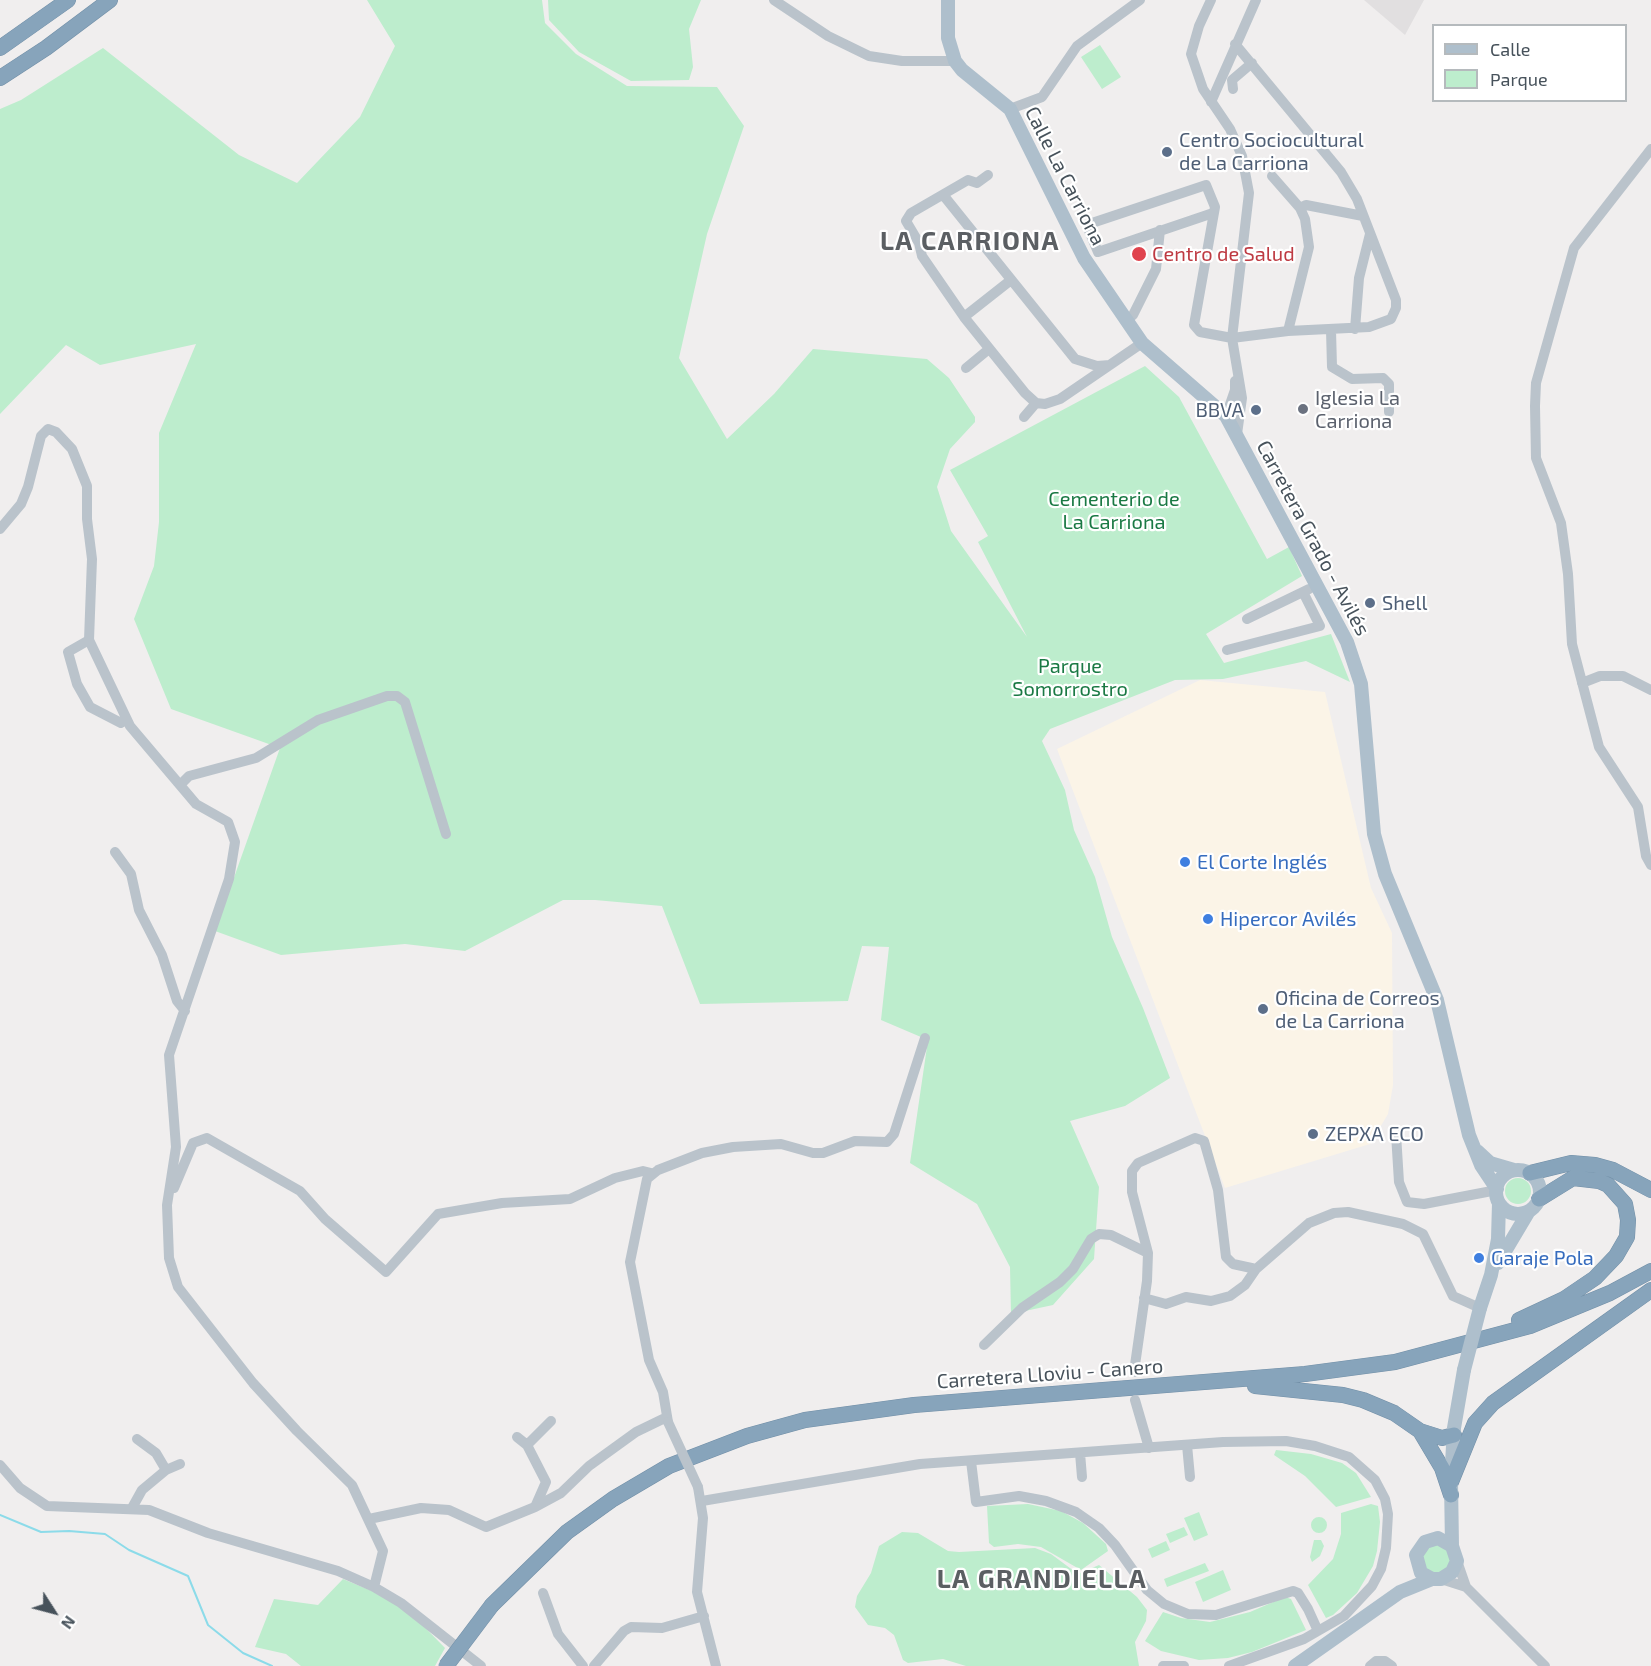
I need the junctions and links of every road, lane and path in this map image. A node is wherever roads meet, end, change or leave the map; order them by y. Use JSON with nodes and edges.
{"nodes":[{"id":1,"x":68,"y":0,"type":"edge"},
{"id":2,"x":110,"y":0,"type":"edge"},
{"id":3,"x":774,"y":0,"type":"edge"},
{"id":4,"x":948,"y":0,"type":"edge"},
{"id":5,"x":1140,"y":0,"type":"edge"},
{"id":6,"x":1211,"y":0,"type":"edge"},
{"id":7,"x":1256,"y":0,"type":"edge"},
{"id":8,"x":1235,"y":44,"type":"junction"},
{"id":9,"x":0,"y":48,"type":"edge"},
{"id":10,"x":955,"y":61,"type":"junction"},
{"id":11,"x":1252,"y":63,"type":"junction"},
{"id":12,"x":0,"y":78,"type":"edge"},
{"id":13,"x":1233,"y":89,"type":"dead end"},
{"id":14,"x":1211,"y":102,"type":"junction"},
{"id":15,"x":1010,"y":109,"type":"junction"},
{"id":16,"x":1651,"y":149,"type":"edge"},
{"id":17,"x":988,"y":175,"type":"dead end"},
{"id":18,"x":1272,"y":176,"type":"dead end"},
{"id":19,"x":944,"y":196,"type":"junction"},
{"id":20,"x":1300,"y":208,"type":"junction"},
{"id":21,"x":1213,"y":213,"type":"junction"},
{"id":22,"x":1362,"y":216,"type":"junction"},
{"id":23,"x":1160,"y":230,"type":"junction"},
{"id":24,"x":1370,"y":234,"type":"junction"},
{"id":25,"x":1098,"y":252,"type":"junction"},
{"id":26,"x":1084,"y":258,"type":"junction"},
{"id":27,"x":1011,"y":280,"type":"junction"},
{"id":28,"x":964,"y":317,"type":"junction"},
{"id":29,"x":1126,"y":321,"type":"junction"},
{"id":30,"x":1355,"y":329,"type":"junction"},
{"id":31,"x":1330,"y":330,"type":"junction"},
{"id":32,"x":1288,"y":331,"type":"junction"},
{"id":33,"x":1232,"y":338,"type":"junction"},
{"id":34,"x":1142,"y":343,"type":"junction"},
{"id":35,"x":989,"y":349,"type":"junction"},
{"id":36,"x":1234,"y":351,"type":"junction"},
{"id":37,"x":1110,"y":364,"type":"junction"},
{"id":38,"x":966,"y":368,"type":"dead end"},
{"id":39,"x":1036,"y":403,"type":"junction"},
{"id":40,"x":1389,"y":412,"type":"dead end"},
{"id":41,"x":1226,"y":416,"type":"junction"},
{"id":42,"x":1024,"y":417,"type":"dead end"},
{"id":43,"x":1237,"y":434,"type":"junction"},
{"id":44,"x":0,"y":529,"type":"edge"},
{"id":45,"x":1317,"y":585,"type":"junction"},
{"id":46,"x":1303,"y":592,"type":"junction"},
{"id":47,"x":1247,"y":620,"type":"dead end"},
{"id":48,"x":89,"y":640,"type":"junction"},
{"id":49,"x":1227,"y":650,"type":"dead end"},
{"id":50,"x":1582,"y":683,"type":"junction"},
{"id":51,"x":1651,"y":690,"type":"edge"},
{"id":52,"x":121,"y":723,"type":"dead end"},
{"id":53,"x":180,"y":785,"type":"junction"},
{"id":54,"x":446,"y":834,"type":"dead end"},
{"id":55,"x":115,"y":852,"type":"dead end"},
{"id":56,"x":1651,"y":865,"type":"edge"},
{"id":57,"x":185,"y":1011,"type":"junction"},
{"id":58,"x":925,"y":1038,"type":"dead end"},
{"id":59,"x":1396,"y":1134,"type":"dead end"},
{"id":60,"x":1473,"y":1146,"type":"junction"},
{"id":61,"x":1514,"y":1170,"type":"junction"},
{"id":62,"x":651,"y":1173,"type":"junction"},
{"id":63,"x":1530,"y":1173,"type":"junction"},
{"id":64,"x":1651,"y":1190,"type":"edge"},
{"id":65,"x":1498,"y":1194,"type":"junction"},
{"id":66,"x":167,"y":1205,"type":"junction"},
{"id":67,"x":1534,"y":1205,"type":"junction"},
{"id":68,"x":1148,"y":1253,"type":"junction"},
{"id":69,"x":1256,"y":1269,"type":"junction"},
{"id":70,"x":1651,"y":1271,"type":"edge"},
{"id":71,"x":1491,"y":1275,"type":"junction"},
{"id":72,"x":1651,"y":1290,"type":"edge"},
{"id":73,"x":1144,"y":1298,"type":"junction"},
{"id":74,"x":1480,"y":1308,"type":"junction"},
{"id":75,"x":984,"y":1345,"type":"dead end"},
{"id":76,"x":1375,"y":1365,"type":"junction"},
{"id":77,"x":1134,"y":1372,"type":"dead end"},
{"id":78,"x":1166,"y":1386,"type":"junction"},
{"id":79,"x":1135,"y":1400,"type":"dead end"},
{"id":80,"x":668,"y":1420,"type":"junction"},
{"id":81,"x":550,"y":1421,"type":"dead end"},
{"id":82,"x":1420,"y":1431,"type":"junction"},
{"id":83,"x":1454,"y":1435,"type":"junction"},
{"id":84,"x":517,"y":1437,"type":"dead end"},
{"id":85,"x":137,"y":1439,"type":"dead end"},
{"id":86,"x":527,"y":1445,"type":"junction"},
{"id":87,"x":1187,"y":1445,"type":"junction"},
{"id":88,"x":1149,"y":1448,"type":"junction"},
{"id":89,"x":1080,"y":1453,"type":"junction"},
{"id":90,"x":971,"y":1461,"type":"junction"},
{"id":91,"x":180,"y":1464,"type":"dead end"},
{"id":92,"x":0,"y":1465,"type":"edge"},
{"id":93,"x":166,"y":1470,"type":"junction"},
{"id":94,"x":1082,"y":1477,"type":"dead end"},
{"id":95,"x":1190,"y":1477,"type":"dead end"},
{"id":96,"x":1451,"y":1493,"type":"junction"},
{"id":97,"x":702,"y":1501,"type":"junction"},
{"id":98,"x":535,"y":1507,"type":"junction"},
{"id":99,"x":132,"y":1508,"type":"junction"},
{"id":100,"x":369,"y":1519,"type":"junction"},
{"id":101,"x":1433,"y":1539,"type":"junction"},
{"id":102,"x":1452,"y":1546,"type":"junction"},
{"id":103,"x":1416,"y":1561,"type":"junction"},
{"id":104,"x":1457,"y":1561,"type":"junction"},
{"id":105,"x":1437,"y":1579,"type":"junction"},
{"id":106,"x":374,"y":1587,"type":"junction"},
{"id":107,"x":1466,"y":1587,"type":"junction"},
{"id":108,"x":1400,"y":1592,"type":"junction"},
{"id":109,"x":543,"y":1593,"type":"dead end"},
{"id":110,"x":704,"y":1616,"type":"junction"},
{"id":111,"x":1318,"y":1631,"type":"junction"},
{"id":112,"x":468,"y":1653,"type":"junction"},
{"id":113,"x":1540,"y":1664,"type":"edge"},
{"id":114,"x":446,"y":1666,"type":"edge"},
{"id":115,"x":469,"y":1666,"type":"edge"},
{"id":116,"x":481,"y":1666,"type":"edge"},
{"id":117,"x":583,"y":1666,"type":"edge"},
{"id":118,"x":594,"y":1666,"type":"edge"},
{"id":119,"x":716,"y":1666,"type":"edge"},
{"id":120,"x":1163,"y":1666,"type":"edge"},
{"id":121,"x":1184,"y":1666,"type":"edge"},
{"id":122,"x":1229,"y":1666,"type":"edge"},
{"id":123,"x":1295,"y":1666,"type":"edge"},
{"id":124,"x":1370,"y":1666,"type":"edge"},
{"id":125,"x":1392,"y":1666,"type":"edge"}],
"edges":[{"from":1,"to":9,"type":"highway"},
{"from":2,"to":12,"type":"highway"},
{"from":3,"to":10,"type":"street"},
{"from":4,"to":10,"type":"main road"},
{"from":5,"to":15,"type":"street"},
{"from":6,"to":14,"type":"street"},
{"from":7,"to":8,"type":"street"},
{"from":8,"to":11,"type":"street"},
{"from":8,"to":14,"type":"street"},
{"from":10,"to":15,"type":"main road","name":"Calle La Carriona"},
{"from":11,"to":13,"type":"street"},
{"from":11,"to":22,"type":"street"},
{"from":14,"to":33,"type":"street"},
{"from":15,"to":26,"type":"main road","name":"Calle La Carriona"},
{"from":16,"to":50,"type":"street"},
{"from":17,"to":19,"type":"street"},
{"from":18,"to":20,"type":"street"},
{"from":19,"to":27,"type":"street"},
{"from":19,"to":28,"type":"street"},
{"from":20,"to":22,"type":"street"},
{"from":20,"to":32,"type":"street"},
{"from":21,"to":23,"type":"street"},
{"from":21,"to":25,"type":"street"},
{"from":21,"to":33,"type":"street"},
{"from":22,"to":24,"type":"street"},
{"from":23,"to":25,"type":"street"},
{"from":23,"to":29,"type":"street"},
{"from":24,"to":30,"type":"street"},
{"from":24,"to":30,"type":"street"},
{"from":25,"to":26,"type":"street"},
{"from":26,"to":29,"type":"main road","name":"Calle La Carriona"},
{"from":27,"to":28,"type":"street"},
{"from":27,"to":37,"type":"street"},
{"from":28,"to":35,"type":"street"},
{"from":29,"to":34,"type":"main road","name":"Calle La Carriona"},
{"from":30,"to":31,"type":"street"},
{"from":31,"to":32,"type":"street"},
{"from":31,"to":40,"type":"street"},
{"from":32,"to":33,"type":"street"},
{"from":33,"to":36,"type":"street"},
{"from":34,"to":37,"type":"street"},
{"from":34,"to":41,"type":"main road","name":"Carretera Grado - Avilés"},
{"from":35,"to":38,"type":"street"},
{"from":35,"to":39,"type":"street"},
{"from":36,"to":41,"type":"street"},
{"from":36,"to":43,"type":"street"},
{"from":37,"to":39,"type":"street"},
{"from":39,"to":42,"type":"street"},
{"from":41,"to":43,"type":"main road","name":"Carretera Grado - Avilés"},
{"from":43,"to":45,"type":"main road","name":"Carretera Grado - Avilés"},
{"from":44,"to":48,"type":"street"},
{"from":45,"to":46,"type":"street"},
{"from":45,"to":60,"type":"main road","name":"Carretera Grado - Avilés"},
{"from":46,"to":47,"type":"street"},
{"from":46,"to":49,"type":"street"},
{"from":48,"to":52,"type":"street"},
{"from":48,"to":53,"type":"street"},
{"from":50,"to":51,"type":"street"},
{"from":50,"to":56,"type":"street"},
{"from":53,"to":54,"type":"street"},
{"from":53,"to":57,"type":"street"},
{"from":55,"to":57,"type":"street"},
{"from":57,"to":66,"type":"street"},
{"from":58,"to":62,"type":"street"},
{"from":59,"to":65,"type":"street"},
{"from":60,"to":61,"type":"main road"},
{"from":60,"to":65,"type":"main road"},
{"from":61,"to":63,"type":"main road"},
{"from":61,"to":65,"type":"main road"},
{"from":62,"to":66,"type":"street"},
{"from":62,"to":80,"type":"street"},
{"from":63,"to":64,"type":"highway"},
{"from":63,"to":67,"type":"main road"},
{"from":65,"to":67,"type":"main road"},
{"from":65,"to":71,"type":"main road"},
{"from":66,"to":100,"type":"street"},
{"from":67,"to":71,"type":"main road"},
{"from":67,"to":76,"type":"highway"},
{"from":68,"to":69,"type":"street"},
{"from":68,"to":73,"type":"street"},
{"from":68,"to":75,"type":"street"},
{"from":69,"to":73,"type":"street"},
{"from":69,"to":74,"type":"street"},
{"from":70,"to":76,"type":"highway","name":"Carretera Lloviu - Canero"},
{"from":71,"to":74,"type":"main road"},
{"from":72,"to":96,"type":"highway"},
{"from":73,"to":77,"type":"street"},
{"from":74,"to":83,"type":"main road","bridge":true},
{"from":76,"to":78,"type":"highway","name":"Carretera Lloviu - Canero"},
{"from":78,"to":82,"type":"highway"},
{"from":78,"to":114,"type":"highway","name":"Carretera Lloviu - Canero","bridge":true},
{"from":79,"to":88,"type":"street"},
{"from":80,"to":97,"type":"street","bridge":true},
{"from":80,"to":98,"type":"street"},
{"from":81,"to":86,"type":"street"},
{"from":82,"to":83,"type":"highway"},
{"from":82,"to":96,"type":"highway"},
{"from":83,"to":96,"type":"main road"},
{"from":84,"to":86,"type":"street"},
{"from":85,"to":93,"type":"street"},
{"from":86,"to":98,"type":"street"},
{"from":87,"to":88,"type":"street"},
{"from":87,"to":95,"type":"street"},
{"from":87,"to":111,"type":"street"},
{"from":88,"to":89,"type":"street"},
{"from":89,"to":90,"type":"street"},
{"from":89,"to":94,"type":"street"},
{"from":90,"to":97,"type":"street"},
{"from":90,"to":111,"type":"street"},
{"from":91,"to":93,"type":"street"},
{"from":92,"to":99,"type":"street"},
{"from":93,"to":99,"type":"street"},
{"from":96,"to":101,"type":"main road"},
{"from":96,"to":102,"type":"main road"},
{"from":97,"to":110,"type":"street"},
{"from":98,"to":100,"type":"street"},
{"from":99,"to":106,"type":"street"},
{"from":100,"to":106,"type":"street"},
{"from":101,"to":102,"type":"main road"},
{"from":101,"to":103,"type":"main road"},
{"from":102,"to":104,"type":"main road"},
{"from":103,"to":105,"type":"main road"},
{"from":103,"to":108,"type":"main road"},
{"from":104,"to":105,"type":"main road"},
{"from":104,"to":107,"type":"street"},
{"from":105,"to":107,"type":"street"},
{"from":105,"to":108,"type":"main road"},
{"from":106,"to":112,"type":"street"},
{"from":107,"to":113,"type":"street"},
{"from":108,"to":123,"type":"main road"},
{"from":109,"to":117,"type":"street"},
{"from":110,"to":118,"type":"street"},
{"from":110,"to":119,"type":"street"},
{"from":111,"to":122,"type":"street"},
{"from":112,"to":115,"type":"street"},
{"from":112,"to":116,"type":"street"},
{"from":120,"to":121,"type":"street"},
{"from":124,"to":125,"type":"street"}]}
